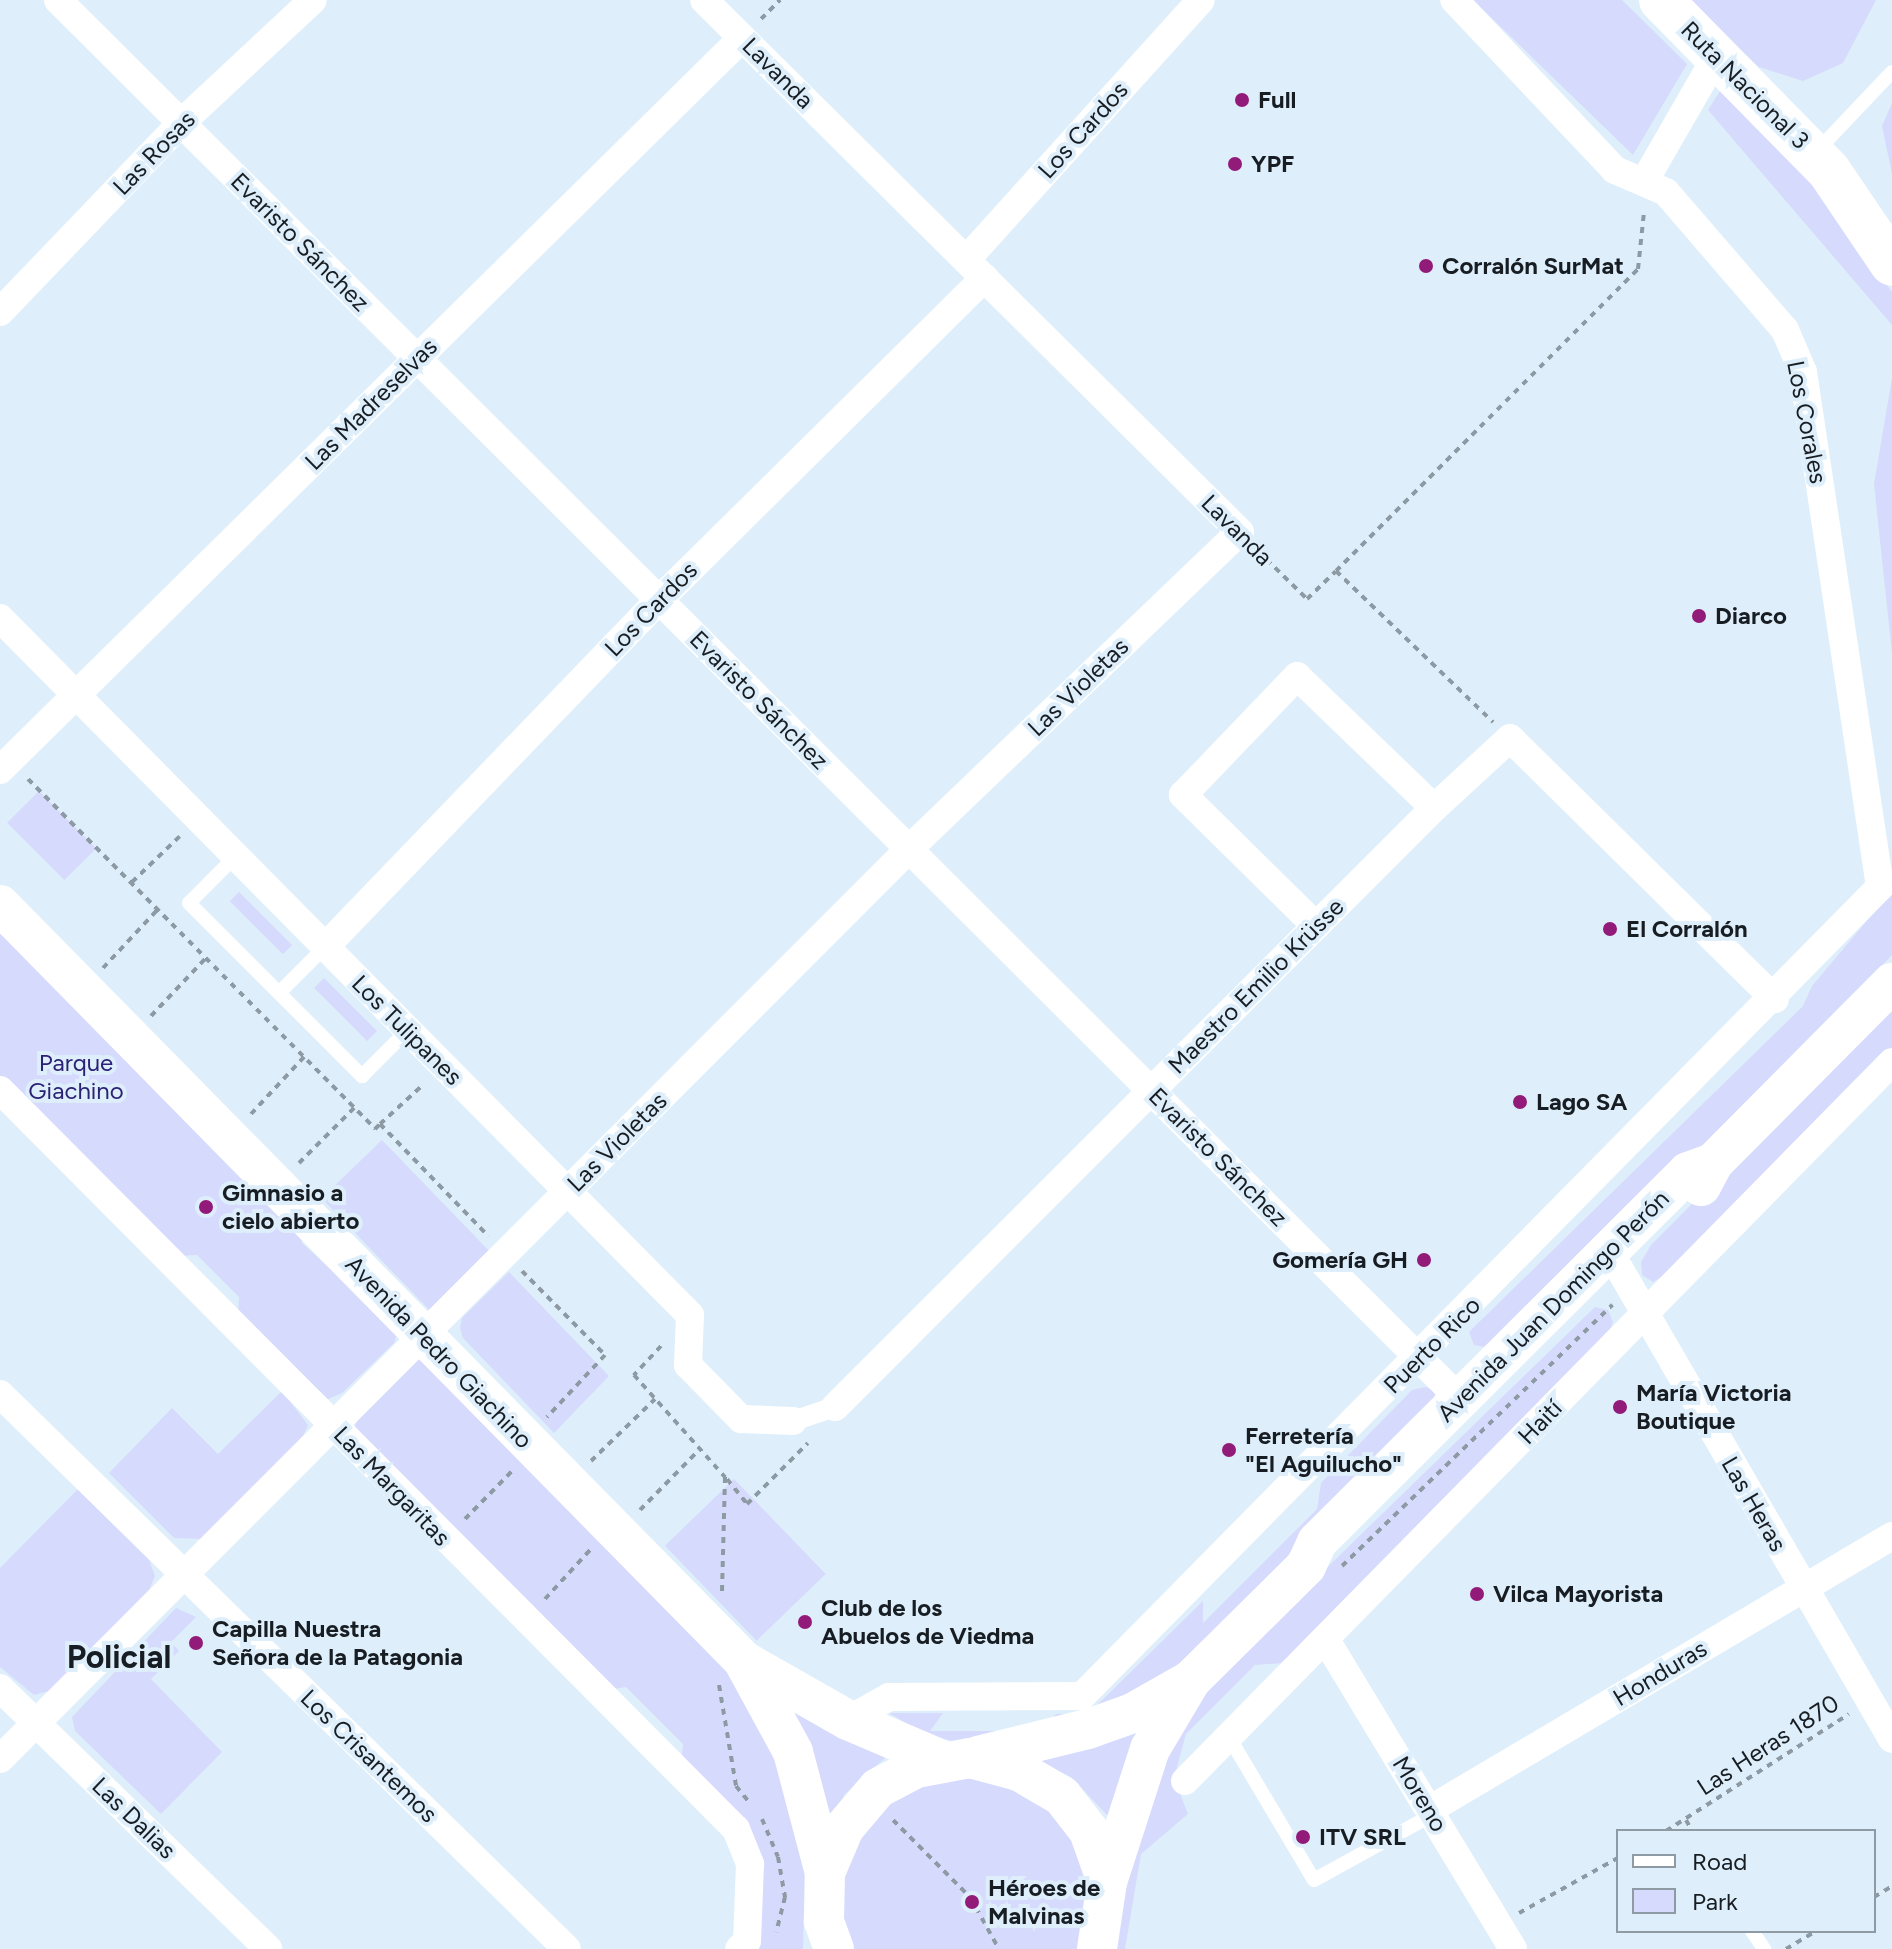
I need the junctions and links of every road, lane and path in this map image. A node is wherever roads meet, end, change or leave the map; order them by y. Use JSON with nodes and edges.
{"nodes":[{"id":1,"x":58,"y":0,"type":"edge"},
{"id":2,"x":313,"y":0,"type":"edge"},
{"id":3,"x":704,"y":0,"type":"edge"},
{"id":4,"x":1201,"y":0,"type":"edge"},
{"id":5,"x":1454,"y":0,"type":"edge"},
{"id":6,"x":1661,"y":0,"type":"edge"},
{"id":7,"x":742,"y":38,"type":"junction"},
{"id":8,"x":1716,"y":57,"type":"junction"},
{"id":9,"x":1892,"y":72,"type":"edge"},
{"id":10,"x":181,"y":123,"type":"junction"},
{"id":11,"x":1821,"y":163,"type":"junction"},
{"id":12,"x":1644,"y":182,"type":"junction"},
{"id":13,"x":1892,"y":216,"type":"edge"},
{"id":14,"x":1892,"y":264,"type":"edge"},
{"id":15,"x":975,"y":269,"type":"junction"},
{"id":16,"x":0,"y":312,"type":"edge"},
{"id":17,"x":417,"y":358,"type":"junction"},
{"id":18,"x":1240,"y":532,"type":"junction"},
{"id":19,"x":1336,"y":571,"type":"junction"},
{"id":20,"x":659,"y":600,"type":"junction"},
{"id":21,"x":0,"y":618,"type":"edge"},
{"id":22,"x":76,"y":695,"type":"junction"},
{"id":23,"x":1510,"y":738,"type":"junction"},
{"id":24,"x":5,"y":766,"type":"edge"},
{"id":25,"x":1434,"y":808,"type":"junction"},
{"id":26,"x":198,"y":818,"type":"junction"},
{"id":27,"x":909,"y":849,"type":"junction"},
{"id":28,"x":236,"y":856,"type":"junction"},
{"id":29,"x":132,"y":882,"type":"junction"},
{"id":30,"x":1880,"y":887,"type":"joint"},
{"id":31,"x":0,"y":905,"type":"edge"},
{"id":32,"x":159,"y":908,"type":"junction"},
{"id":33,"x":1316,"y":926,"type":"junction"},
{"id":34,"x":325,"y":947,"type":"junction"},
{"id":35,"x":207,"y":957,"type":"junction"},
{"id":36,"x":1892,"y":983,"type":"edge"},
{"id":37,"x":82,"y":989,"type":"junction"},
{"id":38,"x":279,"y":993,"type":"junction"},
{"id":39,"x":1775,"y":999,"type":"junction"},
{"id":40,"x":408,"y":1030,"type":"junction"},
{"id":41,"x":131,"y":1038,"type":"junction"},
{"id":42,"x":304,"y":1057,"type":"junction"},
{"id":43,"x":1892,"y":1062,"type":"edge"},
{"id":44,"x":443,"y":1066,"type":"junction"},
{"id":45,"x":0,"y":1090,"type":"edge"},
{"id":46,"x":1152,"y":1092,"type":"junction"},
{"id":47,"x":354,"y":1108,"type":"junction"},
{"id":48,"x":380,"y":1124,"type":"junction"},
{"id":49,"x":229,"y":1138,"type":"junction"},
{"id":50,"x":1713,"y":1163,"type":"junction"},
{"id":51,"x":276,"y":1186,"type":"junction"},
{"id":52,"x":568,"y":1192,"type":"junction"},
{"id":53,"x":506,"y":1254,"type":"junction"},
{"id":54,"x":1624,"y":1277,"type":"junction"},
{"id":55,"x":1645,"y":1314,"type":"junction"},
{"id":56,"x":690,"y":1315,"type":"junction"},
{"id":57,"x":424,"y":1336,"type":"junction"},
{"id":58,"x":1419,"y":1358,"type":"junction"},
{"id":59,"x":0,"y":1394,"type":"edge"},
{"id":60,"x":655,"y":1399,"type":"junction"},
{"id":61,"x":1460,"y":1399,"type":"junction"},
{"id":62,"x":814,"y":1414,"type":"junction"},
{"id":63,"x":332,"y":1424,"type":"junction"},
{"id":64,"x":528,"y":1444,"type":"junction"},
{"id":65,"x":725,"y":1477,"type":"junction"},
{"id":66,"x":567,"y":1482,"type":"junction"},
{"id":67,"x":1892,"y":1536,"type":"edge"},
{"id":68,"x":445,"y":1540,"type":"junction"},
{"id":69,"x":1321,"y":1569,"type":"junction"},
{"id":70,"x":184,"y":1575,"type":"junction"},
{"id":71,"x":1801,"y":1588,"type":"junction"},
{"id":72,"x":1326,"y":1640,"type":"junction"},
{"id":73,"x":727,"y":1660,"type":"junction"},
{"id":74,"x":1191,"y":1680,"type":"junction"},
{"id":75,"x":0,"y":1688,"type":"edge"},
{"id":76,"x":1869,"y":1700,"type":"junction"},
{"id":77,"x":848,"y":1720,"type":"junction"},
{"id":78,"x":36,"y":1723,"type":"junction"},
{"id":79,"x":1229,"y":1737,"type":"junction"},
{"id":80,"x":1892,"y":1739,"type":"edge"},
{"id":81,"x":0,"y":1759,"type":"edge"},
{"id":82,"x":957,"y":1759,"type":"junction"},
{"id":83,"x":1185,"y":1781,"type":"dead end"},
{"id":84,"x":868,"y":1795,"type":"junction"},
{"id":85,"x":1431,"y":1812,"type":"junction"},
{"id":86,"x":1686,"y":1820,"type":"junction"},
{"id":87,"x":1670,"y":1829,"type":"edge"},
{"id":88,"x":1691,"y":1829,"type":"edge"},
{"id":89,"x":1616,"y":1859,"type":"edge"},
{"id":90,"x":1107,"y":1882,"type":"junction"},
{"id":91,"x":785,"y":1897,"type":"junction"},
{"id":92,"x":750,"y":1898,"type":"junction"},
{"id":93,"x":825,"y":1918,"type":"edge"},
{"id":94,"x":1813,"y":1933,"type":"edge"},
{"id":95,"x":775,"y":1936,"type":"dead end"},
{"id":96,"x":1506,"y":1937,"type":"edge"},
{"id":97,"x":268,"y":1949,"type":"edge"},
{"id":98,"x":567,"y":1949,"type":"edge"},
{"id":99,"x":739,"y":1949,"type":"edge"},
{"id":100,"x":999,"y":1949,"type":"edge"},
{"id":101,"x":1097,"y":1949,"type":"edge"},
{"id":102,"x":1786,"y":1949,"type":"edge"}],
"edges":[{"from":1,"to":10,"type":"street","name":"Evaristo Sánchez"},
{"from":2,"to":10,"type":"street","name":"Las Rosas"},
{"from":3,"to":7,"type":"street","name":"Lavanda"},
{"from":4,"to":15,"type":"street","name":"Los Cardos"},
{"from":5,"to":12,"type":"street","name":"Los Corales"},
{"from":6,"to":8,"type":"highway","name":"Ruta Nacional 3"},
{"from":7,"to":15,"type":"street","name":"Lavanda"},
{"from":7,"to":17,"type":"street","name":"Las Madreselvas"},
{"from":8,"to":11,"type":"highway","name":"Ruta Nacional 3"},
{"from":8,"to":12,"type":"street"},
{"from":9,"to":11,"type":"lane"},
{"from":10,"to":16,"type":"street","name":"Las Rosas"},
{"from":10,"to":17,"type":"street","name":"Evaristo Sánchez"},
{"from":11,"to":13,"type":"highway","name":"Ruta Nacional 3"},
{"from":11,"to":14,"type":"highway","name":"Ruta Nacional 3"},
{"from":12,"to":19,"type":"path"},
{"from":12,"to":30,"type":"street","name":"Los Corales"},
{"from":15,"to":18,"type":"street","name":"Lavanda"},
{"from":15,"to":20,"type":"street","name":"Los Cardos"},
{"from":17,"to":20,"type":"street","name":"Evaristo Sánchez"},
{"from":17,"to":22,"type":"street","name":"Las Madreselvas"},
{"from":18,"to":19,"type":"path","name":"Lavanda"},
{"from":18,"to":27,"type":"street","name":"Las Violetas"},
{"from":19,"to":23,"type":"path"},
{"from":20,"to":27,"type":"street","name":"Evaristo Sánchez"},
{"from":20,"to":34,"type":"street","name":"Los Cardos"},
{"from":21,"to":22,"type":"street","name":"Los Tulipanes"},
{"from":22,"to":24,"type":"street","name":"Las Madreselvas"},
{"from":22,"to":26,"type":"street","name":"Los Tulipanes"},
{"from":23,"to":25,"type":"street","name":"Maestro Emilio Krüsse"},
{"from":23,"to":39,"type":"street"},
{"from":24,"to":29,"type":"path"},
{"from":25,"to":33,"type":"street","name":"Maestro Emilio Krüsse"},
{"from":25,"to":33,"type":"street"},
{"from":26,"to":28,"type":"street","name":"Los Tulipanes"},
{"from":26,"to":29,"type":"path"},
{"from":27,"to":46,"type":"street","name":"Evaristo Sánchez"},
{"from":27,"to":52,"type":"street","name":"Las Violetas"},
{"from":28,"to":34,"type":"street","name":"Los Tulipanes"},
{"from":28,"to":38,"type":"lane"},
{"from":29,"to":32,"type":"path"},
{"from":30,"to":39,"type":"street","name":"Puerto Rico"},
{"from":31,"to":37,"type":"main road","name":"Avenida Pedro Giachino"},
{"from":32,"to":35,"type":"path"},
{"from":32,"to":37,"type":"path"},
{"from":33,"to":46,"type":"street","name":"Maestro Emilio Krüsse"},
{"from":34,"to":38,"type":"lane"},
{"from":34,"to":40,"type":"street","name":"Los Tulipanes"},
{"from":35,"to":41,"type":"path"},
{"from":35,"to":42,"type":"path"},
{"from":36,"to":50,"type":"main road","name":"Avenida Juan Domingo Perón"},
{"from":37,"to":41,"type":"main road","name":"Avenida Pedro Giachino"},
{"from":38,"to":40,"type":"lane"},
{"from":39,"to":58,"type":"street","name":"Puerto Rico"},
{"from":40,"to":44,"type":"street","name":"Los Tulipanes"},
{"from":41,"to":49,"type":"main road","name":"Avenida Pedro Giachino"},
{"from":42,"to":47,"type":"path"},
{"from":42,"to":49,"type":"path"},
{"from":43,"to":55,"type":"street","name":"Haití"},
{"from":44,"to":48,"type":"path"},
{"from":44,"to":52,"type":"street","name":"Los Tulipanes"},
{"from":45,"to":63,"type":"street","name":"Las Margaritas"},
{"from":46,"to":58,"type":"street","name":"Evaristo Sánchez"},
{"from":46,"to":62,"type":"street","name":"Maestro Emilio Krüsse"},
{"from":47,"to":48,"type":"path"},
{"from":47,"to":51,"type":"path"},
{"from":48,"to":53,"type":"path"},
{"from":49,"to":51,"type":"main road","name":"Avenida Pedro Giachino"},
{"from":50,"to":54,"type":"main road","name":"Avenida Juan Domingo Perón"},
{"from":50,"to":61,"type":"main road","name":"Avenida Juan Domingo Perón"},
{"from":51,"to":57,"type":"main road","name":"Avenida Pedro Giachino"},
{"from":52,"to":53,"type":"street","name":"Las Violetas"},
{"from":52,"to":56,"type":"street","name":"Los Tulipanes"},
{"from":53,"to":57,"type":"street","name":"Las Violetas"},
{"from":53,"to":64,"type":"path"},
{"from":54,"to":55,"type":"street","name":"Las Heras"},
{"from":54,"to":69,"type":"path"},
{"from":54,"to":69,"type":"main road","name":"Avenida Juan Domingo Perón"},
{"from":55,"to":71,"type":"street","name":"Las Heras"},
{"from":55,"to":72,"type":"street","name":"Haití"},
{"from":56,"to":60,"type":"path"},
{"from":56,"to":62,"type":"street"},
{"from":57,"to":63,"type":"street","name":"Las Violetas"},
{"from":57,"to":64,"type":"main road","name":"Avenida Pedro Giachino"},
{"from":58,"to":61,"type":"street","name":"Evaristo Sánchez"},
{"from":58,"to":77,"type":"street","name":"Puerto Rico"},
{"from":59,"to":70,"type":"street","name":"Los Crisantemos"},
{"from":60,"to":65,"type":"path"},
{"from":60,"to":66,"type":"path"},
{"from":61,"to":69,"type":"main road","name":"Avenida Juan Domingo Perón"},
{"from":62,"to":65,"type":"path"},
{"from":63,"to":68,"type":"street","name":"Las Margaritas"},
{"from":63,"to":70,"type":"street","name":"Las Violetas"},
{"from":64,"to":66,"type":"main road","name":"Avenida Pedro Giachino"},
{"from":64,"to":68,"type":"path"},
{"from":65,"to":73,"type":"path"},
{"from":66,"to":73,"type":"main road","name":"Avenida Pedro Giachino"},
{"from":67,"to":71,"type":"street","name":"Honduras"},
{"from":68,"to":92,"type":"street","name":"Las Margaritas"},
{"from":69,"to":74,"type":"main road","name":"Avenida Juan Domingo Perón"},
{"from":70,"to":78,"type":"street","name":"Las Violetas"},
{"from":70,"to":98,"type":"street","name":"Los Crisantemos"},
{"from":71,"to":76,"type":"street","name":"Las Heras"},
{"from":71,"to":85,"type":"street","name":"Honduras"},
{"from":72,"to":79,"type":"street","name":"Haití"},
{"from":72,"to":85,"type":"street","name":"Moreno"},
{"from":73,"to":77,"type":"main road","name":"Avenida Pedro Giachino"},
{"from":73,"to":91,"type":"path"},
{"from":73,"to":93,"type":"main road","name":"Avenida Pedro Giachino"},
{"from":74,"to":82,"type":"main road","name":"Avenida Juan Domingo Perón"},
{"from":74,"to":90,"type":"main road","name":"Avenida Juan Domingo Perón"},
{"from":75,"to":78,"type":"street","name":"Las Dalias"},
{"from":76,"to":80,"type":"street","name":"Las Heras"},
{"from":76,"to":86,"type":"path","name":"Las Heras 1870"},
{"from":77,"to":82,"type":"main road","name":"Avenida Pedro Giachino"},
{"from":78,"to":81,"type":"street","name":"Las Violetas"},
{"from":78,"to":97,"type":"street","name":"Las Dalias"},
{"from":79,"to":83,"type":"street","name":"Haití"},
{"from":79,"to":85,"type":"lane"},
{"from":82,"to":84,"type":"main road","name":"Avenida Juan Domingo Perón"},
{"from":82,"to":90,"type":"main road","name":"Avenida Pedro Giachino"},
{"from":84,"to":93,"type":"main road"},
{"from":84,"to":100,"type":"path"},
{"from":85,"to":96,"type":"street","name":"Moreno"},
{"from":86,"to":87,"type":"path","name":"Las Heras 1870"},
{"from":86,"to":88,"type":"path"},
{"from":89,"to":96,"type":"path"},
{"from":90,"to":101,"type":"main road","name":"Avenida Juan Domingo Perón"},
{"from":91,"to":92,"type":"path"},
{"from":91,"to":93,"type":"path"},
{"from":91,"to":95,"type":"path"},
{"from":92,"to":99,"type":"street","name":"Las Margaritas"},
{"from":94,"to":102,"type":"path"}]}
